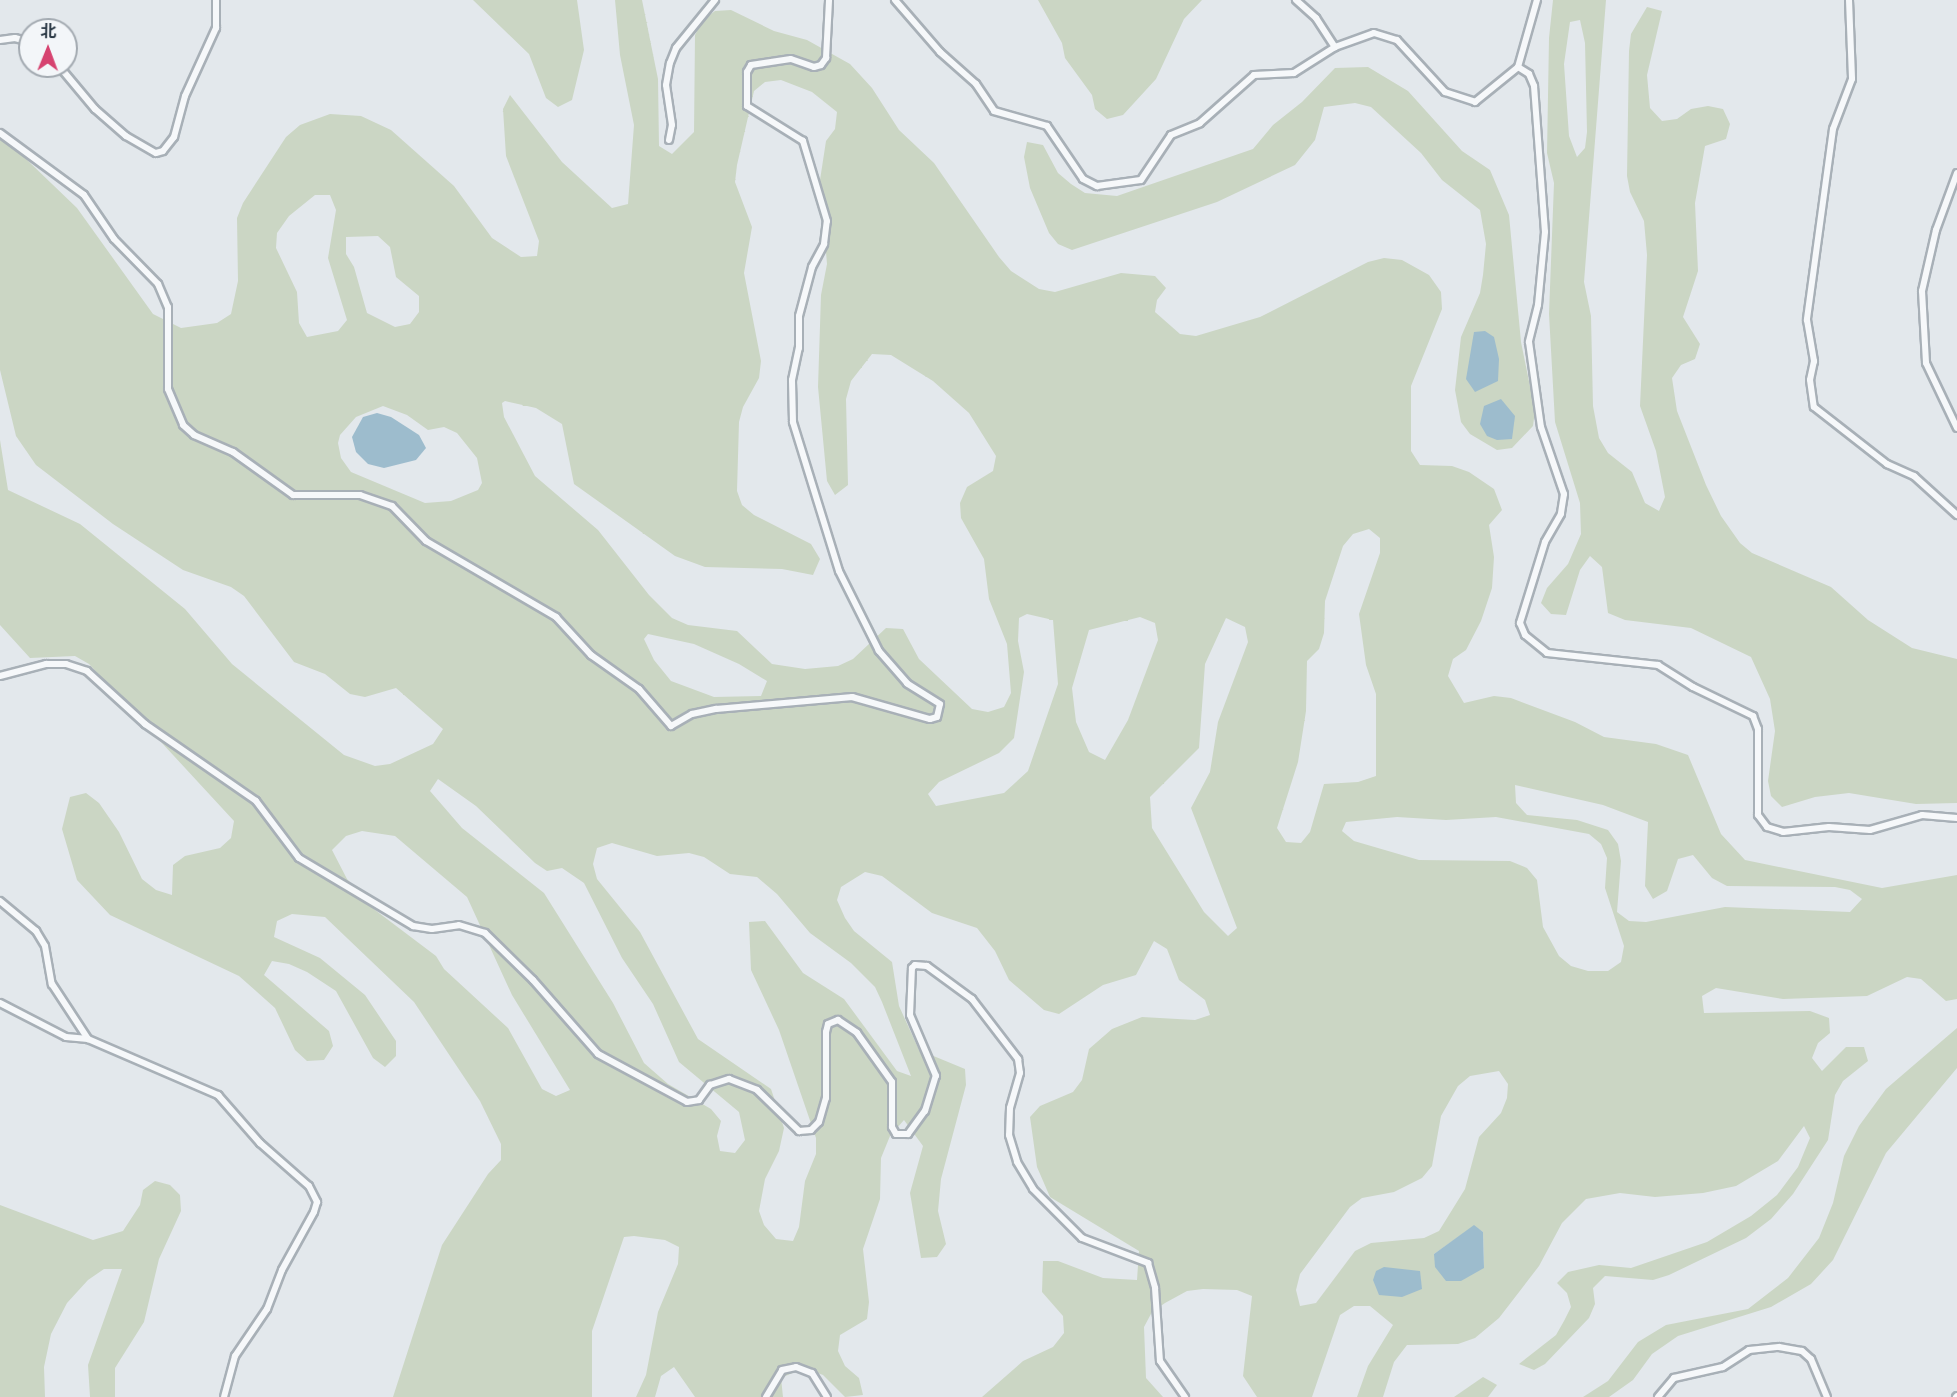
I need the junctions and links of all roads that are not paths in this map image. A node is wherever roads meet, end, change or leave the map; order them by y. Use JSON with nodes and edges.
{"nodes":[{"id":1,"x":216,"y":0,"type":"edge"},
{"id":2,"x":715,"y":0,"type":"edge"},
{"id":3,"x":829,"y":0,"type":"edge"},
{"id":4,"x":895,"y":0,"type":"edge"},
{"id":5,"x":1296,"y":0,"type":"edge"},
{"id":6,"x":1537,"y":0,"type":"edge"},
{"id":7,"x":1849,"y":0,"type":"edge"},
{"id":8,"x":18,"y":39,"type":"edge"},
{"id":9,"x":0,"y":40,"type":"edge"},
{"id":10,"x":1335,"y":47,"type":"junction"},
{"id":11,"x":1518,"y":67,"type":"junction"},
{"id":12,"x":69,"y":78,"type":"edge"},
{"id":13,"x":0,"y":133,"type":"edge"},
{"id":14,"x":669,"y":141,"type":"dead end"},
{"id":15,"x":1957,"y":173,"type":"edge"},
{"id":16,"x":1957,"y":428,"type":"edge"},
{"id":17,"x":1957,"y":515,"type":"edge"},
{"id":18,"x":0,"y":676,"type":"edge"},
{"id":19,"x":1957,"y":818,"type":"edge"},
{"id":20,"x":0,"y":901,"type":"edge"},
{"id":21,"x":0,"y":1002,"type":"edge"},
{"id":22,"x":88,"y":1039,"type":"junction"},
{"id":23,"x":224,"y":1397,"type":"edge"},
{"id":24,"x":766,"y":1397,"type":"edge"},
{"id":25,"x":827,"y":1397,"type":"edge"},
{"id":26,"x":1185,"y":1397,"type":"edge"},
{"id":27,"x":1658,"y":1397,"type":"edge"},
{"id":28,"x":1827,"y":1397,"type":"edge"}],
"edges":[{"from":1,"to":12,"type":"street"},
{"from":2,"to":14,"type":"street"},
{"from":3,"to":13,"type":"street"},
{"from":4,"to":10,"type":"street"},
{"from":5,"to":10,"type":"street"},
{"from":6,"to":11,"type":"street"},
{"from":7,"to":17,"type":"street"},
{"from":8,"to":9,"type":"street"},
{"from":10,"to":11,"type":"street"},
{"from":11,"to":19,"type":"street"},
{"from":15,"to":16,"type":"street"},
{"from":18,"to":26,"type":"street"},
{"from":20,"to":22,"type":"street"},
{"from":21,"to":22,"type":"street"},
{"from":22,"to":23,"type":"street"},
{"from":24,"to":25,"type":"street"},
{"from":27,"to":28,"type":"street"}]}
